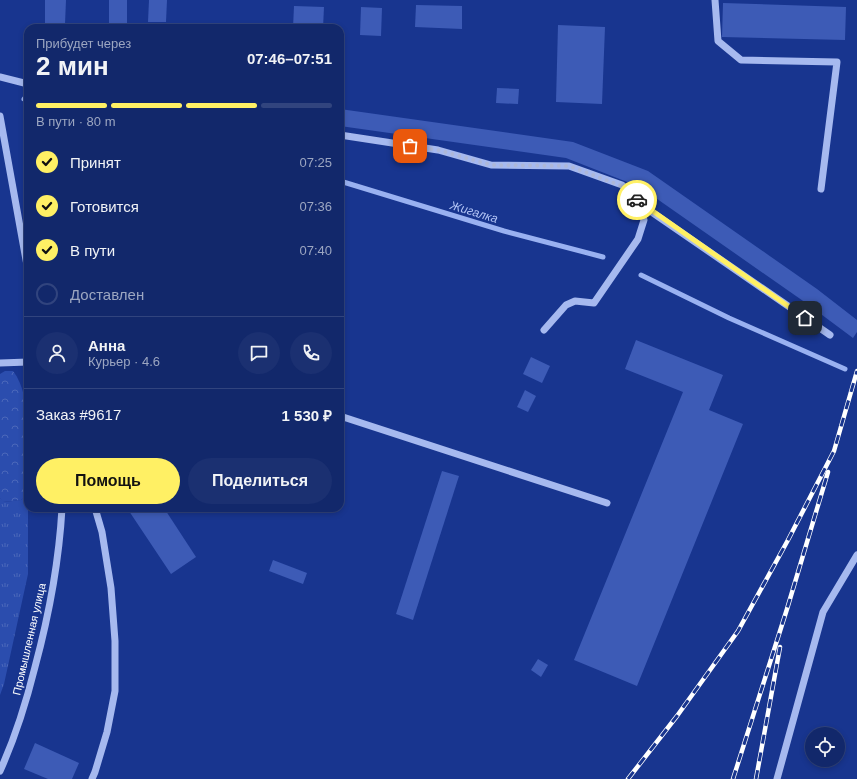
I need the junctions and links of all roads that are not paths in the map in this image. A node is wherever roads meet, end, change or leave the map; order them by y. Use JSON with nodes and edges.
{"nodes":[{"id":1,"x":715,"y":0,"type":"edge"},
{"id":2,"x":0,"y":77,"type":"edge"},
{"id":3,"x":24,"y":83,"type":"edge"},
{"id":4,"x":0,"y":116,"type":"edge"},
{"id":5,"x":344,"y":136,"type":"edge"},
{"id":6,"x":821,"y":189,"type":"dead end"},
{"id":7,"x":640,"y":204,"type":"junction"},
{"id":8,"x":24,"y":250,"type":"edge"},
{"id":9,"x":544,"y":330,"type":"dead end"},
{"id":10,"x":830,"y":335,"type":"dead end"},
{"id":11,"x":24,"y":362,"type":"edge"},
{"id":12,"x":0,"y":363,"type":"edge"},
{"id":13,"x":344,"y":417,"type":"edge"},
{"id":14,"x":607,"y":503,"type":"dead end"},
{"id":15,"x":62,"y":512,"type":"edge"},
{"id":16,"x":96,"y":512,"type":"edge"},
{"id":17,"x":857,"y":555,"type":"edge"},
{"id":18,"x":0,"y":771,"type":"edge"},
{"id":19,"x":92,"y":779,"type":"edge"},
{"id":20,"x":777,"y":779,"type":"edge"}],
"edges":[{"from":1,"to":6,"type":"street"},
{"from":2,"to":3,"type":"street"},
{"from":4,"to":8,"type":"street"},
{"from":5,"to":7,"type":"street"},
{"from":7,"to":9,"type":"street"},
{"from":7,"to":10,"type":"street"},
{"from":11,"to":12,"type":"street"},
{"from":13,"to":14,"type":"street"},
{"from":15,"to":18,"type":"street","name":"Промышленная улица"},
{"from":16,"to":19,"type":"street"},
{"from":17,"to":20,"type":"street"}]}
